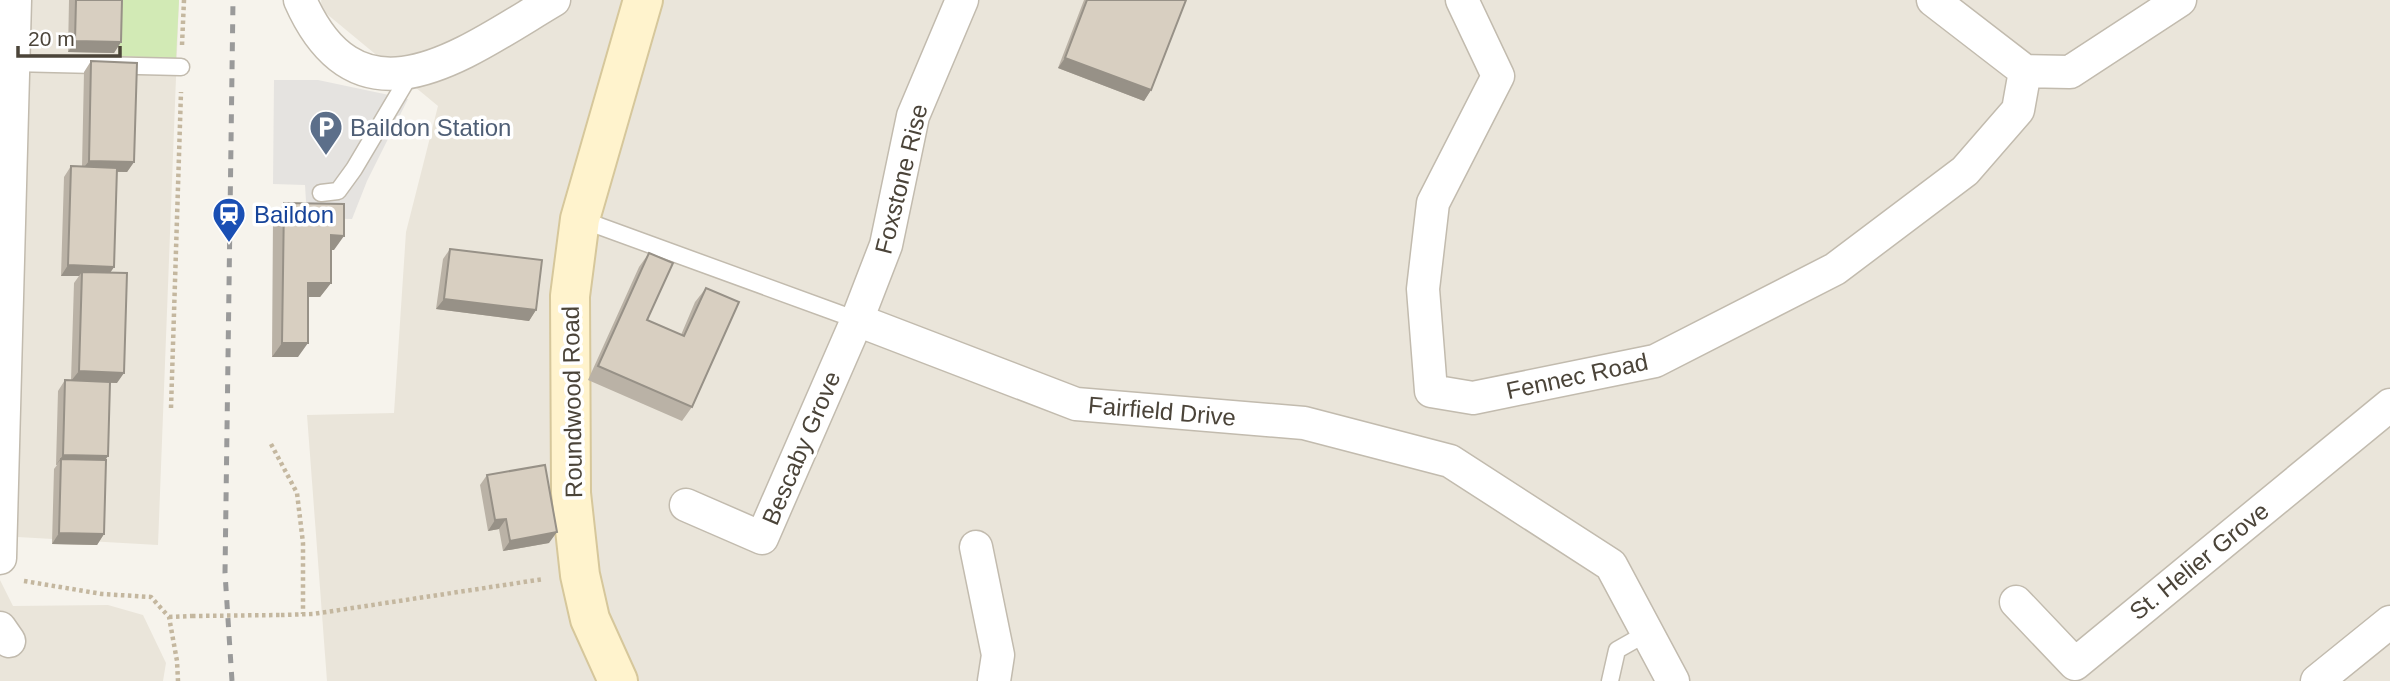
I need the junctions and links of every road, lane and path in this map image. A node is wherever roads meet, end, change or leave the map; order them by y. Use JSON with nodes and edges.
{"nodes":[{"id":1,"x":15,"y":0,"type":"edge"},
{"id":2,"x":184,"y":0,"type":"edge"},
{"id":3,"x":300,"y":0,"type":"edge"},
{"id":4,"x":554,"y":0,"type":"edge"},
{"id":5,"x":643,"y":0,"type":"edge"},
{"id":6,"x":962,"y":0,"type":"edge"},
{"id":7,"x":1462,"y":0,"type":"edge"},
{"id":8,"x":1933,"y":0,"type":"edge"},
{"id":9,"x":2179,"y":0,"type":"edge"},
{"id":10,"x":9,"y":46,"type":"edge"},
{"id":11,"x":181,"y":67,"type":"junction"},
{"id":12,"x":2025,"y":71,"type":"junction"},
{"id":13,"x":411,"y":73,"type":"junction"},
{"id":14,"x":321,"y":193,"type":"dead end"},
{"id":15,"x":580,"y":219,"type":"junction"},
{"id":16,"x":857,"y":320,"type":"junction"},
{"id":17,"x":2390,"y":405,"type":"edge"},
{"id":18,"x":171,"y":408,"type":"dead end"},
{"id":19,"x":271,"y":444,"type":"dead end"},
{"id":20,"x":686,"y":505,"type":"dead end"},
{"id":21,"x":975,"y":547,"type":"dead end"},
{"id":22,"x":0,"y":558,"type":"edge"},
{"id":23,"x":580,"y":575,"type":"junction"},
{"id":24,"x":41,"y":584,"type":"dead end"},
{"id":25,"x":2016,"y":602,"type":"dead end"},
{"id":26,"x":303,"y":614,"type":"junction"},
{"id":27,"x":169,"y":617,"type":"junction"},
{"id":28,"x":2390,"y":622,"type":"edge"},
{"id":29,"x":1647,"y":633,"type":"junction"},
{"id":30,"x":178,"y":681,"type":"edge"},
{"id":31,"x":618,"y":681,"type":"edge"},
{"id":32,"x":994,"y":681,"type":"edge"},
{"id":33,"x":1610,"y":681,"type":"edge"},
{"id":34,"x":1673,"y":681,"type":"edge"},
{"id":35,"x":2316,"y":681,"type":"edge"}],
"edges":[{"from":1,"to":10,"type":"street"},
{"from":2,"to":11,"type":"path"},
{"from":3,"to":13,"type":"street"},
{"from":4,"to":13,"type":"street"},
{"from":5,"to":15,"type":"street","name":"Roundwood Road"},
{"from":6,"to":16,"type":"street","name":"Foxstone Rise"},
{"from":7,"to":12,"type":"street","name":"Fennec Road"},
{"from":8,"to":12,"type":"street"},
{"from":9,"to":12,"type":"street"},
{"from":10,"to":11,"type":"lane"},
{"from":10,"to":22,"type":"street"},
{"from":11,"to":18,"type":"path"},
{"from":13,"to":14,"type":"lane"},
{"from":15,"to":16,"type":"lane","name":"Fairfield Drive"},
{"from":15,"to":23,"type":"street","name":"Roundwood Road"},
{"from":16,"to":20,"type":"street","name":"Bescaby Grove"},
{"from":16,"to":29,"type":"street","name":"Fairfield Drive"},
{"from":17,"to":25,"type":"street","name":"St. Helier Grove"},
{"from":19,"to":26,"type":"path"},
{"from":21,"to":32,"type":"street"},
{"from":23,"to":26,"type":"path"},
{"from":23,"to":31,"type":"street","name":"Roundwood Road"},
{"from":24,"to":27,"type":"path"},
{"from":26,"to":27,"type":"path","bridge":true},
{"from":27,"to":30,"type":"path"},
{"from":28,"to":35,"type":"street"},
{"from":29,"to":33,"type":"lane"},
{"from":29,"to":34,"type":"street","name":"Fairfield Drive"}]}
